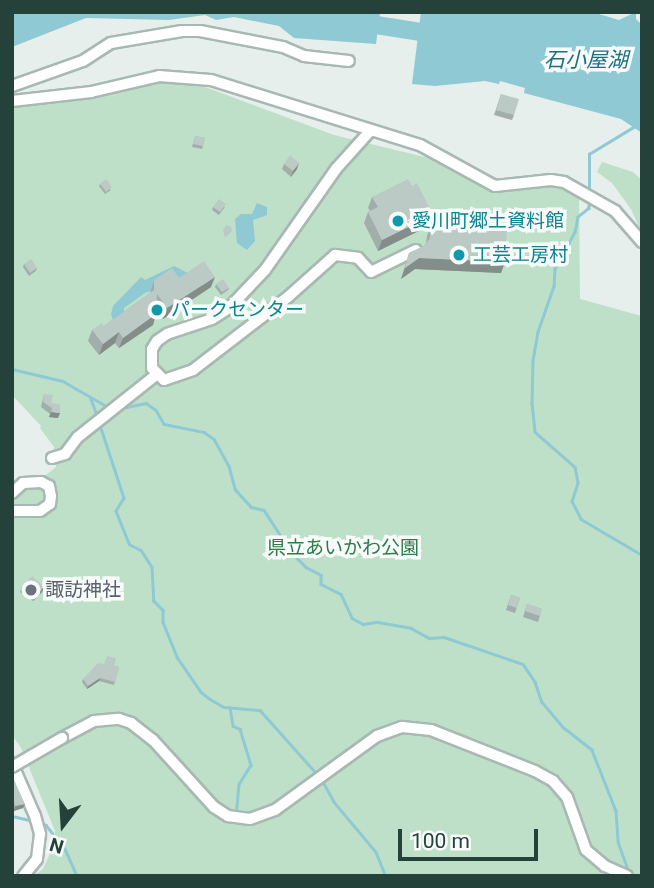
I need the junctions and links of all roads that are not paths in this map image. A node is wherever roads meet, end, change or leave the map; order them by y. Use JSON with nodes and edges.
{"nodes":[{"id":1,"x":349,"y":61,"type":"dead end"},
{"id":2,"x":12,"y":86,"type":"edge"},
{"id":3,"x":12,"y":101,"type":"edge"},
{"id":4,"x":372,"y":130,"type":"junction"},
{"id":5,"x":642,"y":242,"type":"edge"},
{"id":6,"x":416,"y":250,"type":"edge"},
{"id":7,"x":151,"y":379,"type":"junction"},
{"id":8,"x":52,"y":458,"type":"dead end"},
{"id":9,"x":12,"y":493,"type":"edge"},
{"id":10,"x":12,"y":511,"type":"edge"},
{"id":11,"x":12,"y":765,"type":"edge"},
{"id":12,"x":23,"y":876,"type":"edge"},
{"id":13,"x":627,"y":876,"type":"edge"}],
"edges":[{"from":1,"to":2,"type":"street"},
{"from":3,"to":4,"type":"street"},
{"from":4,"to":5,"type":"street"},
{"from":4,"to":7,"type":"street"},
{"from":6,"to":7,"type":"street"},
{"from":7,"to":8,"type":"street"},
{"from":9,"to":10,"type":"street"},
{"from":11,"to":12,"type":"street"},
{"from":11,"to":13,"type":"street","bridge":true}]}
